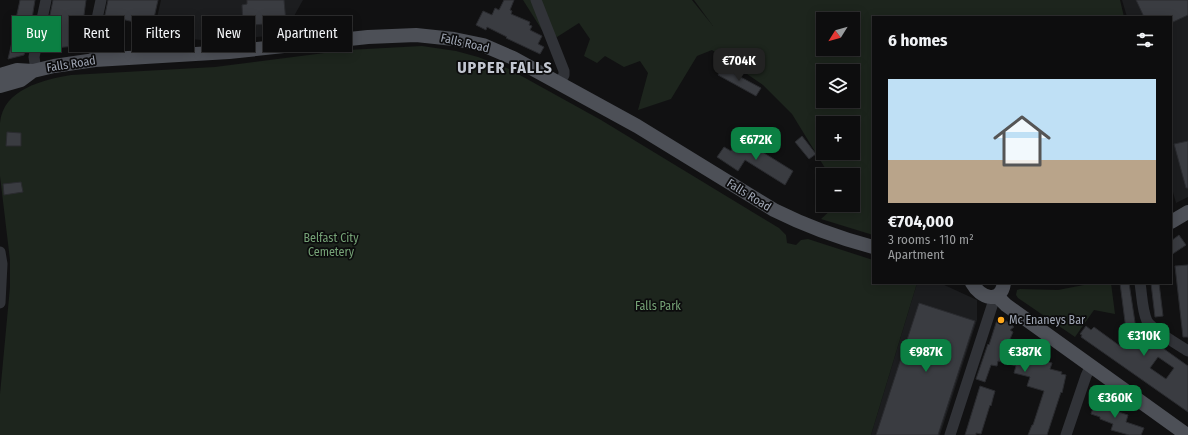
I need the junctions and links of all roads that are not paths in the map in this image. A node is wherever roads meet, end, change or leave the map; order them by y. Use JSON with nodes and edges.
{"nodes":[{"id":1,"x":46,"y":0,"type":"edge"},
{"id":2,"x":101,"y":0,"type":"edge"},
{"id":3,"x":536,"y":0,"type":"edge"},
{"id":4,"x":96,"y":60,"type":"junction"},
{"id":5,"x":35,"y":70,"type":"junction"},
{"id":6,"x":0,"y":75,"type":"edge"},
{"id":7,"x":559,"y":83,"type":"junction"},
{"id":8,"x":0,"y":86,"type":"edge"},
{"id":9,"x":1188,"y":212,"type":"edge"},
{"id":10,"x":1172,"y":221,"type":"edge"},
{"id":11,"x":872,"y":247,"type":"edge"},
{"id":12,"x":0,"y":252,"type":"edge"},
{"id":13,"x":973,"y":284,"type":"edge"},
{"id":14,"x":1004,"y":284,"type":"edge"},
{"id":15,"x":1140,"y":284,"type":"edge"},
{"id":16,"x":995,"y":297,"type":"junction"},
{"id":17,"x":0,"y":303,"type":"edge"},
{"id":18,"x":1188,"y":352,"type":"edge"},
{"id":19,"x":1091,"y":365,"type":"junction"},
{"id":20,"x":950,"y":435,"type":"edge"},
{"id":21,"x":1066,"y":435,"type":"edge"},
{"id":22,"x":1187,"y":435,"type":"edge"}],
"edges":[{"from":1,"to":5,"type":"street"},
{"from":2,"to":4,"type":"street"},
{"from":3,"to":7,"type":"street"},
{"from":4,"to":5,"type":"main road","name":"Falls Road"},
{"from":4,"to":7,"type":"main road","name":"Falls Road"},
{"from":5,"to":6,"type":"main road","name":"Falls Road"},
{"from":5,"to":8,"type":"main road","name":"Falls Road"},
{"from":7,"to":11,"type":"main road","name":"Falls Road"},
{"from":9,"to":10,"type":"main road"},
{"from":12,"to":17,"type":"street"},
{"from":13,"to":16,"type":"main road"},
{"from":14,"to":16,"type":"main road"},
{"from":15,"to":18,"type":"street"},
{"from":16,"to":19,"type":"main road"},
{"from":16,"to":20,"type":"street"},
{"from":19,"to":21,"type":"street"},
{"from":19,"to":22,"type":"main road"}]}
